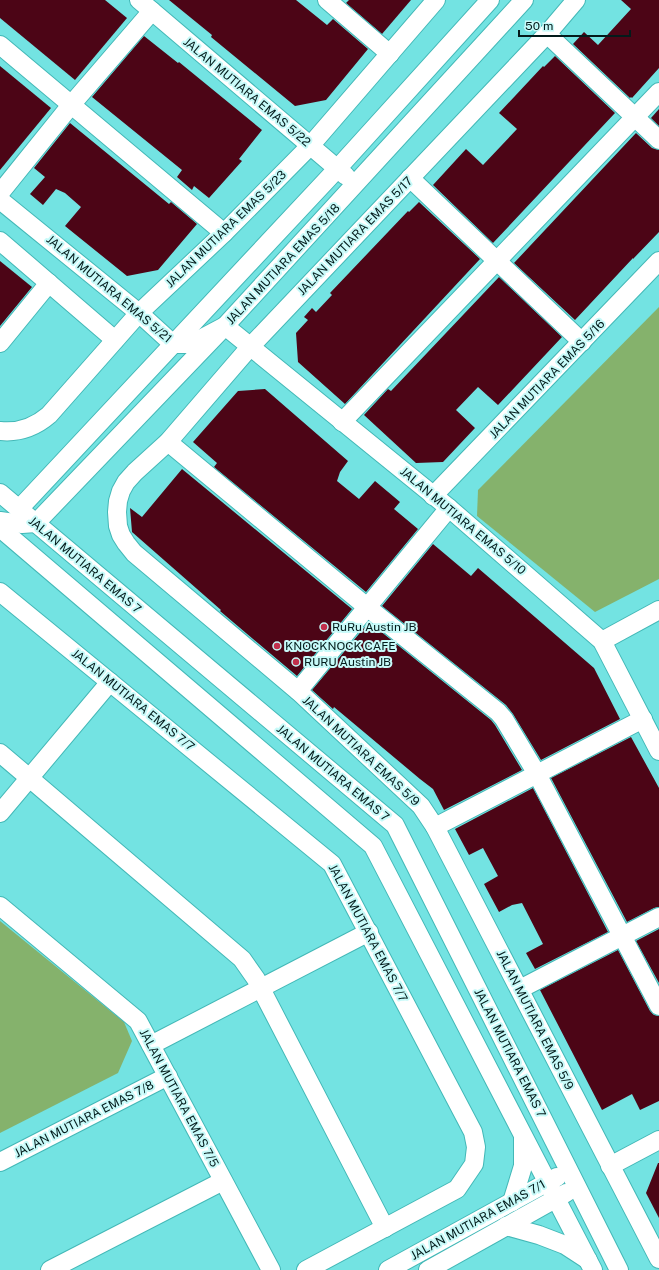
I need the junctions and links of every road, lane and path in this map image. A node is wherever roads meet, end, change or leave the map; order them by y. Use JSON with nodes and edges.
{"nodes":[{"id":1,"x":327,"y":0,"type":"edge"},
{"id":2,"x":436,"y":0,"type":"edge"},
{"id":3,"x":490,"y":0,"type":"edge"},
{"id":4,"x":524,"y":0,"type":"edge"},
{"id":5,"x":576,"y":0,"type":"edge"},
{"id":6,"x":146,"y":6,"type":"edge"},
{"id":7,"x":547,"y":34,"type":"junction"},
{"id":8,"x":0,"y":45,"type":"edge"},
{"id":9,"x":390,"y":54,"type":"junction"},
{"id":10,"x":659,"y":92,"type":"edge"},
{"id":11,"x":71,"y":105,"type":"junction"},
{"id":12,"x":635,"y":117,"type":"junction"},
{"id":13,"x":659,"y":140,"type":"edge"},
{"id":14,"x":310,"y":146,"type":"junction"},
{"id":15,"x":337,"y":169,"type":"junction"},
{"id":16,"x":410,"y":178,"type":"junction"},
{"id":17,"x":356,"y":184,"type":"junction"},
{"id":18,"x":0,"y":193,"type":"edge"},
{"id":19,"x":0,"y":200,"type":"edge"},
{"id":20,"x":224,"y":233,"type":"junction"},
{"id":21,"x":0,"y":242,"type":"edge"},
{"id":22,"x":497,"y":261,"type":"junction"},
{"id":23,"x":659,"y":261,"type":"edge"},
{"id":24,"x":49,"y":283,"type":"junction"},
{"id":25,"x":139,"y":313,"type":"junction"},
{"id":26,"x":225,"y":326,"type":"junction"},
{"id":27,"x":115,"y":340,"type":"junction"},
{"id":28,"x":1,"y":341,"type":"edge"},
{"id":29,"x":582,"y":342,"type":"junction"},
{"id":30,"x":173,"y":344,"type":"junction"},
{"id":31,"x":250,"y":346,"type":"junction"},
{"id":32,"x":342,"y":422,"type":"junction"},
{"id":33,"x":0,"y":431,"type":"edge"},
{"id":34,"x":168,"y":442,"type":"junction"},
{"id":35,"x":135,"y":472,"type":"joint"},
{"id":36,"x":0,"y":493,"type":"edge"},
{"id":37,"x":434,"y":496,"type":"junction"},
{"id":38,"x":449,"y":508,"type":"junction"},
{"id":39,"x":26,"y":519,"type":"junction"},
{"id":40,"x":0,"y":520,"type":"edge"},
{"id":41,"x":0,"y":528,"type":"edge"},
{"id":42,"x":30,"y":553,"type":"junction"},
{"id":43,"x":0,"y":592,"type":"edge"},
{"id":44,"x":367,"y":607,"type":"junction"},
{"id":45,"x":659,"y":610,"type":"edge"},
{"id":46,"x":602,"y":641,"type":"junction"},
{"id":47,"x":110,"y":682,"type":"junction"},
{"id":48,"x":298,"y":691,"type":"junction"},
{"id":49,"x":643,"y":719,"type":"junction"},
{"id":50,"x":657,"y":742,"type":"edge"},
{"id":51,"x":0,"y":753,"type":"edge"},
{"id":52,"x":537,"y":774,"type":"junction"},
{"id":53,"x":30,"y":778,"type":"junction"},
{"id":54,"x":0,"y":813,"type":"edge"},
{"id":55,"x":435,"y":827,"type":"junction"},
{"id":56,"x":0,"y":906,"type":"edge"},
{"id":57,"x":659,"y":917,"type":"edge"},
{"id":58,"x":369,"y":932,"type":"junction"},
{"id":59,"x":622,"y":936,"type":"junction"},
{"id":60,"x":261,"y":989,"type":"junction"},
{"id":61,"x":520,"y":989,"type":"junction"},
{"id":62,"x":659,"y":1006,"type":"edge"},
{"id":63,"x":151,"y":1045,"type":"junction"},
{"id":64,"x":168,"y":1076,"type":"junction"},
{"id":65,"x":523,"y":1135,"type":"junction"},
{"id":66,"x":659,"y":1140,"type":"edge"},
{"id":67,"x":0,"y":1162,"type":"edge"},
{"id":68,"x":610,"y":1166,"type":"junction"},
{"id":69,"x":569,"y":1170,"type":"junction"},
{"id":70,"x":223,"y":1180,"type":"junction"},
{"id":71,"x":547,"y":1182,"type":"junction"},
{"id":72,"x":577,"y":1186,"type":"junction"},
{"id":73,"x":556,"y":1199,"type":"junction"},
{"id":74,"x":512,"y":1202,"type":"junction"},
{"id":75,"x":506,"y":1226,"type":"junction"},
{"id":76,"x":385,"y":1228,"type":"junction"},
{"id":77,"x":659,"y":1259,"type":"edge"},
{"id":78,"x":591,"y":1265,"type":"edge"},
{"id":79,"x":50,"y":1270,"type":"edge"},
{"id":80,"x":271,"y":1270,"type":"edge"},
{"id":81,"x":306,"y":1270,"type":"edge"},
{"id":82,"x":388,"y":1270,"type":"edge"},
{"id":83,"x":428,"y":1270,"type":"edge"},
{"id":84,"x":619,"y":1270,"type":"edge"}],
"edges":[{"from":1,"to":9,"type":"street"},
{"from":2,"to":9,"type":"street","name":"JALAN MUTIARA EMAS 5/23"},
{"from":3,"to":15,"type":"street","name":"JALAN MUTIARA EMAS 5/18"},
{"from":4,"to":17,"type":"street","name":"JALAN MUTIARA EMAS 5/18"},
{"from":5,"to":7,"type":"street","name":"JALAN MUTIARA EMAS 5/17"},
{"from":6,"to":11,"type":"street"},
{"from":6,"to":14,"type":"street","name":"JALAN MUTIARA EMAS 5/22"},
{"from":7,"to":12,"type":"street"},
{"from":7,"to":16,"type":"street","name":"JALAN MUTIARA EMAS 5/17"},
{"from":8,"to":11,"type":"street"},
{"from":9,"to":14,"type":"street","name":"JALAN MUTIARA EMAS 5/23"},
{"from":10,"to":12,"type":"street"},
{"from":11,"to":18,"type":"street"},
{"from":11,"to":20,"type":"street"},
{"from":12,"to":13,"type":"street"},
{"from":12,"to":22,"type":"street"},
{"from":14,"to":15,"type":"street","name":"JALAN MUTIARA EMAS 5/22"},
{"from":14,"to":20,"type":"street","name":"JALAN MUTIARA EMAS 5/23"},
{"from":15,"to":17,"type":"street","name":"JALAN MUTIARA EMAS 5/22"},
{"from":15,"to":30,"type":"street","name":"JALAN MUTIARA EMAS 5/18"},
{"from":16,"to":22,"type":"street"},
{"from":16,"to":31,"type":"street","name":"JALAN MUTIARA EMAS 5/17"},
{"from":17,"to":26,"type":"street","name":"JALAN MUTIARA EMAS 5/18"},
{"from":19,"to":25,"type":"street","name":"JALAN MUTIARA EMAS 5/21"},
{"from":20,"to":25,"type":"street","name":"JALAN MUTIARA EMAS 5/23"},
{"from":21,"to":24,"type":"street"},
{"from":22,"to":29,"type":"street"},
{"from":22,"to":32,"type":"street"},
{"from":23,"to":29,"type":"street","name":"JALAN MUTIARA EMAS 5/16"},
{"from":24,"to":27,"type":"street"},
{"from":24,"to":28,"type":"street"},
{"from":25,"to":27,"type":"street","name":"JALAN MUTIARA EMAS 5/23"},
{"from":25,"to":30,"type":"street","name":"JALAN MUTIARA EMAS 5/21"},
{"from":26,"to":30,"type":"street","name":"JALAN MUTIARA EMAS 5/21"},
{"from":26,"to":31,"type":"street","name":"JALAN MUTIARA EMAS 5/10"},
{"from":26,"to":39,"type":"street","name":"JALAN MUTIARA EMAS 5/18"},
{"from":27,"to":33,"type":"street","name":"JALAN MUTIARA EMAS 5/23"},
{"from":29,"to":37,"type":"street","name":"JALAN MUTIARA EMAS 5/16"},
{"from":30,"to":39,"type":"street","name":"JALAN MUTIARA EMAS 5/18"},
{"from":31,"to":32,"type":"street","name":"JALAN MUTIARA EMAS 5/10"},
{"from":31,"to":34,"type":"street","name":"JALAN MUTIARA EMAS 5/17"},
{"from":32,"to":37,"type":"street","name":"JALAN MUTIARA EMAS 5/10"},
{"from":34,"to":35,"type":"street","name":"JALAN MUTIARA EMAS 5/17"},
{"from":34,"to":44,"type":"street"},
{"from":35,"to":48,"type":"street","name":"JALAN MUTIARA EMAS 5/9"},
{"from":36,"to":39,"type":"street","name":"JALAN MUTIARA EMAS 7"},
{"from":37,"to":38,"type":"street","name":"JALAN MUTIARA EMAS 5/10"},
{"from":38,"to":44,"type":"street"},
{"from":38,"to":46,"type":"street","name":"JALAN MUTIARA EMAS 5/10"},
{"from":39,"to":40,"type":"street"},
{"from":39,"to":42,"type":"street"},
{"from":39,"to":69,"type":"street","name":"JALAN MUTIARA EMAS 7"},
{"from":41,"to":42,"type":"street"},
{"from":42,"to":65,"type":"street"},
{"from":43,"to":47,"type":"street","name":"JALAN MUTIARA EMAS 7/7"},
{"from":44,"to":48,"type":"street"},
{"from":44,"to":52,"type":"street"},
{"from":45,"to":46,"type":"street"},
{"from":46,"to":49,"type":"street","name":"JALAN MUTIARA EMAS 5/10"},
{"from":47,"to":53,"type":"street"},
{"from":47,"to":58,"type":"street","name":"JALAN MUTIARA EMAS 7/7"},
{"from":48,"to":55,"type":"street","name":"JALAN MUTIARA EMAS 5/9"},
{"from":49,"to":50,"type":"street","name":"JALAN MUTIARA EMAS 5/10"},
{"from":49,"to":52,"type":"street"},
{"from":51,"to":53,"type":"street"},
{"from":52,"to":55,"type":"street"},
{"from":52,"to":59,"type":"street"},
{"from":53,"to":54,"type":"street"},
{"from":53,"to":60,"type":"street"},
{"from":55,"to":61,"type":"street","name":"JALAN MUTIARA EMAS 5/9"},
{"from":56,"to":63,"type":"street","name":"JALAN MUTIARA EMAS 7/5"},
{"from":57,"to":59,"type":"street"},
{"from":58,"to":60,"type":"street"},
{"from":58,"to":76,"type":"street","name":"JALAN MUTIARA EMAS 7/7"},
{"from":59,"to":61,"type":"street"},
{"from":59,"to":62,"type":"street"},
{"from":60,"to":63,"type":"street"},
{"from":60,"to":76,"type":"street"},
{"from":61,"to":68,"type":"street","name":"JALAN MUTIARA EMAS 5/9"},
{"from":63,"to":64,"type":"street","name":"JALAN MUTIARA EMAS 7/5"},
{"from":64,"to":67,"type":"street","name":"JALAN MUTIARA EMAS 7/8"},
{"from":64,"to":70,"type":"street","name":"JALAN MUTIARA EMAS 7/5"},
{"from":65,"to":71,"type":"street"},
{"from":65,"to":74,"type":"street"},
{"from":66,"to":68,"type":"street"},
{"from":68,"to":77,"type":"street","name":"JALAN MUTIARA EMAS 5/9"},
{"from":69,"to":71,"type":"street","name":"JALAN MUTIARA EMAS 7/1"},
{"from":69,"to":72,"type":"street","name":"JALAN MUTIARA EMAS 7"},
{"from":70,"to":79,"type":"street"},
{"from":70,"to":80,"type":"street","name":"JALAN MUTIARA EMAS 7/5"},
{"from":71,"to":73,"type":"street"},
{"from":71,"to":74,"type":"street","name":"JALAN MUTIARA EMAS 7/1"},
{"from":72,"to":73,"type":"street","name":"JALAN MUTIARA EMAS 7/1"},
{"from":72,"to":84,"type":"street","name":"JALAN MUTIARA EMAS 7"},
{"from":73,"to":75,"type":"street","name":"JALAN MUTIARA EMAS 7/1"},
{"from":73,"to":78,"type":"street"},
{"from":74,"to":82,"type":"street","name":"JALAN MUTIARA EMAS 7/1"},
{"from":75,"to":78,"type":"street"},
{"from":75,"to":83,"type":"street","name":"JALAN MUTIARA EMAS 7/1"},
{"from":76,"to":81,"type":"street","name":"JALAN MUTIARA EMAS 7/7"}]}
